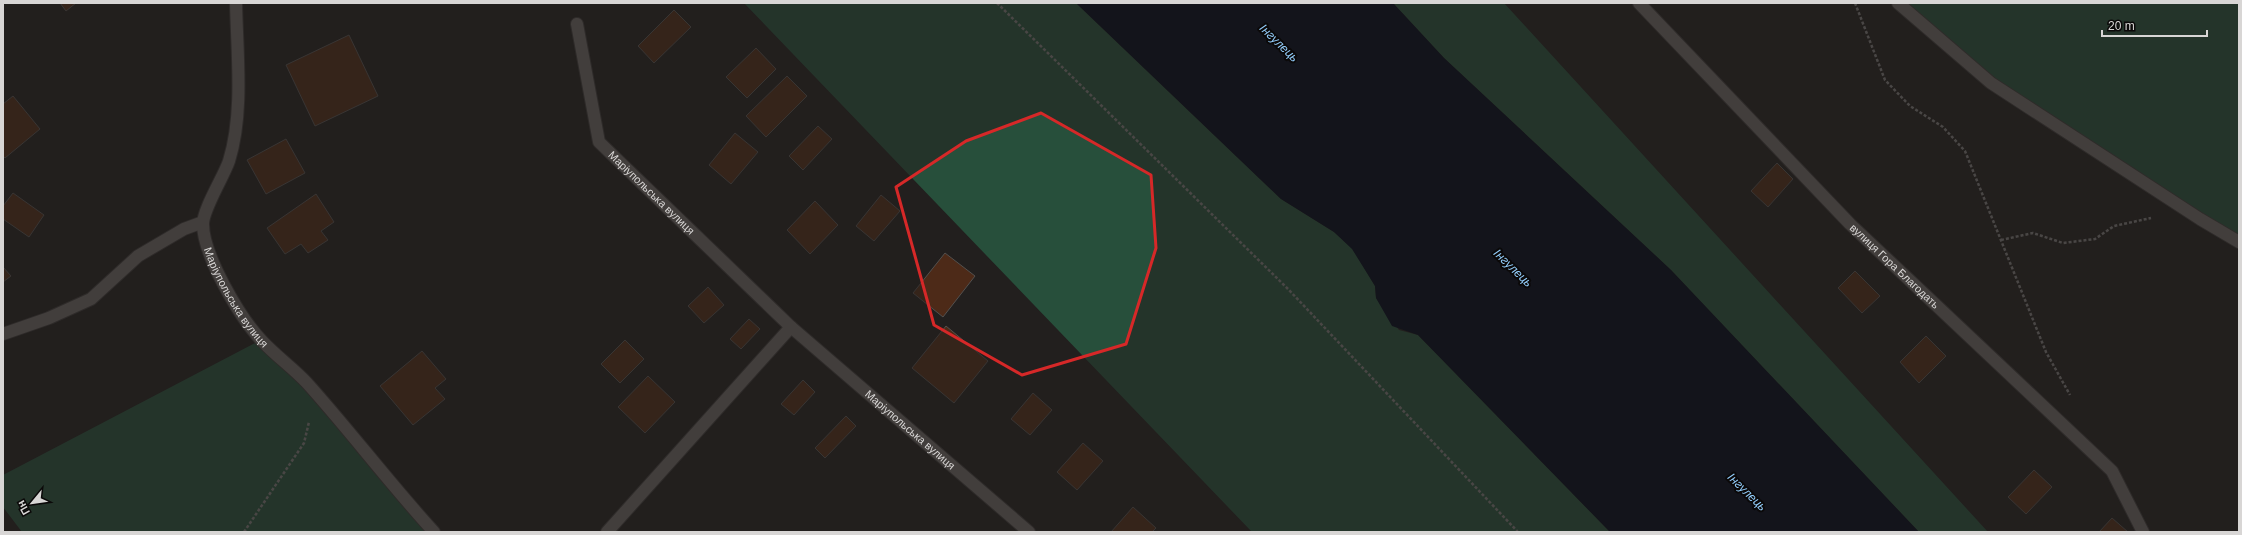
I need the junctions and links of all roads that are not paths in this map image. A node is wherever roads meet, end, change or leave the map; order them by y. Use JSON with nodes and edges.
{"nodes":[{"id":1,"x":236,"y":3,"type":"edge"},
{"id":2,"x":1639,"y":3,"type":"edge"},
{"id":3,"x":1898,"y":3,"type":"edge"},
{"id":4,"x":577,"y":24,"type":"dead end"},
{"id":5,"x":203,"y":222,"type":"junction"},
{"id":6,"x":2239,"y":242,"type":"edge"},
{"id":7,"x":791,"y":327,"type":"junction"},
{"id":8,"x":3,"y":334,"type":"edge"},
{"id":9,"x":434,"y":532,"type":"edge"},
{"id":10,"x":607,"y":532,"type":"edge"},
{"id":11,"x":1029,"y":532,"type":"edge"},
{"id":12,"x":2143,"y":532,"type":"edge"}],
"edges":[{"from":1,"to":5,"type":"street"},
{"from":2,"to":12,"type":"street","name":"вулиця Гора Благодать"},
{"from":3,"to":6,"type":"street"},
{"from":4,"to":7,"type":"street","name":"Маріупольська вулиця"},
{"from":5,"to":8,"type":"street"},
{"from":5,"to":9,"type":"street","name":"Маріупольська вулиця"},
{"from":7,"to":10,"type":"street"},
{"from":7,"to":11,"type":"street","name":"Маріупольська вулиця"}]}
